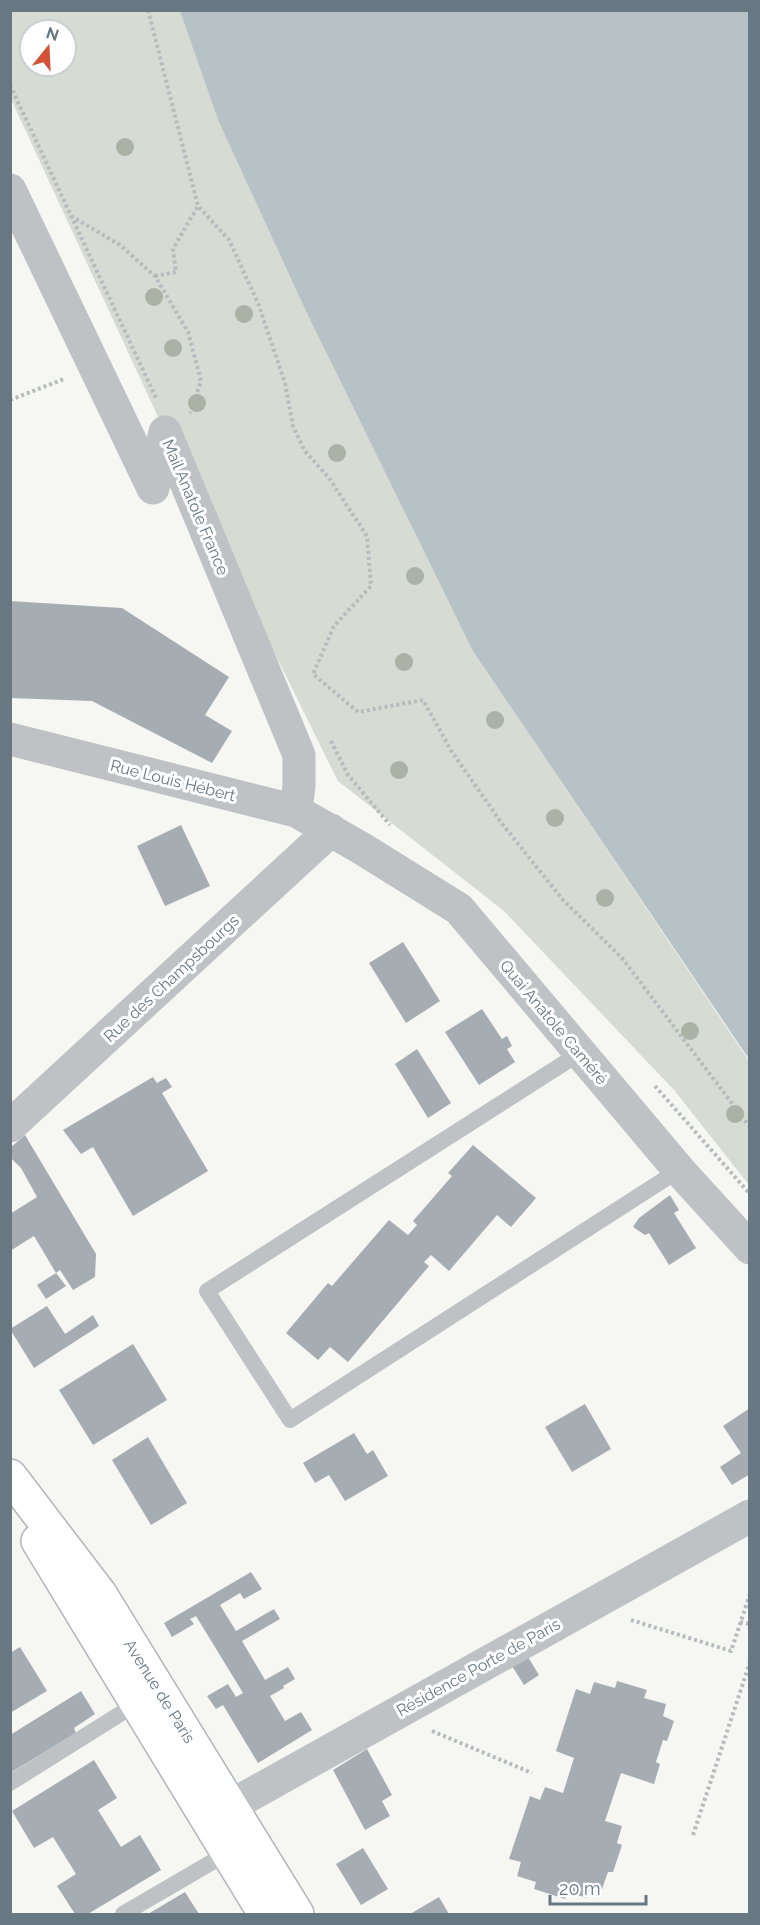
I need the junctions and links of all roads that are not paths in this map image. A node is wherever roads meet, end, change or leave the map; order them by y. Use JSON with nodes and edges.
{"nodes":[{"id":1,"x":10,"y":190,"type":"edge"},
{"id":2,"x":10,"y":739,"type":"edge"},
{"id":3,"x":296,"y":810,"type":"junction"},
{"id":4,"x":331,"y":830,"type":"junction"},
{"id":5,"x":580,"y":1053,"type":"junction"},
{"id":6,"x":10,"y":1126,"type":"edge"},
{"id":7,"x":679,"y":1170,"type":"junction"},
{"id":8,"x":750,"y":1248,"type":"edge"},
{"id":9,"x":10,"y":1476,"type":"edge"},
{"id":10,"x":10,"y":1492,"type":"edge"},
{"id":11,"x":750,"y":1516,"type":"edge"},
{"id":12,"x":136,"y":1704,"type":"junction"},
{"id":13,"x":10,"y":1783,"type":"edge"},
{"id":14,"x":219,"y":1813,"type":"junction"},
{"id":15,"x":239,"y":1846,"type":"junction"},
{"id":16,"x":123,"y":1914,"type":"edge"},
{"id":17,"x":265,"y":1914,"type":"edge"},
{"id":18,"x":297,"y":1914,"type":"edge"}],
"edges":[{"from":1,"to":3,"type":"street","name":"Mail Anatole France"},
{"from":2,"to":3,"type":"street","name":"Rue Louis Hébert"},
{"from":3,"to":4,"type":"street","name":"Rue Louis Hébert"},
{"from":4,"to":5,"type":"street","name":"Quai Anatole Caméré"},
{"from":4,"to":6,"type":"street","name":"Rue des Champsbourgs"},
{"from":5,"to":7,"type":"street","name":"Quai Anatole Caméré"},
{"from":5,"to":7,"type":"lane"},
{"from":7,"to":8,"type":"street","name":"Quai Anatole Caméré"},
{"from":9,"to":14,"type":"main road","name":"Avenue de Paris"},
{"from":10,"to":12,"type":"main road","name":"Avenue de Paris"},
{"from":11,"to":14,"type":"street","name":"Résidence Porte de Paris"},
{"from":12,"to":13,"type":"lane"},
{"from":12,"to":14,"type":"main road","name":"Avenue de Paris"},
{"from":14,"to":15,"type":"main road","name":"Avenue de Paris"},
{"from":15,"to":16,"type":"lane"},
{"from":15,"to":17,"type":"main road","name":"Avenue de Paris"},
{"from":15,"to":18,"type":"main road","name":"Avenue de Paris"}]}
